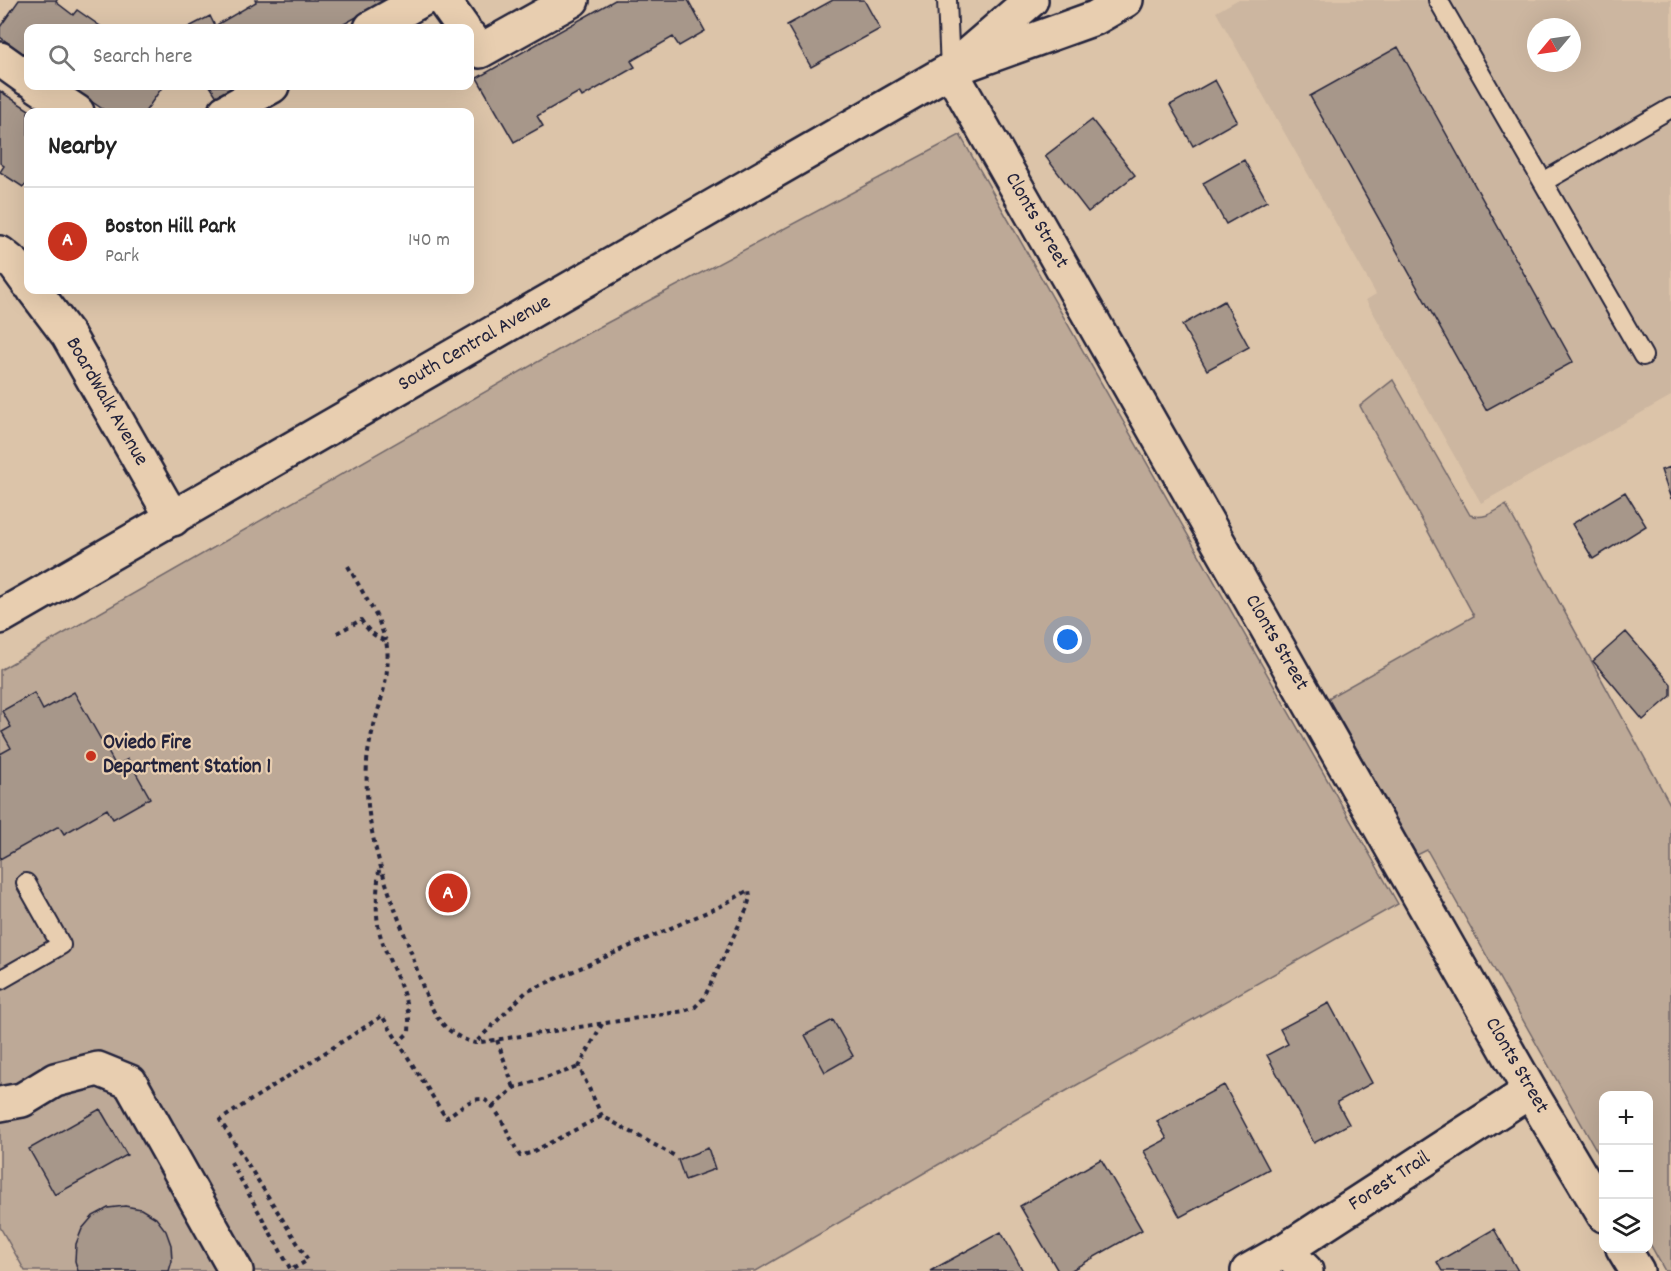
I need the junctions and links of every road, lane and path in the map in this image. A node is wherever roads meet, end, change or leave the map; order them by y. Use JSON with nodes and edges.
{"nodes":[{"id":1,"x":421,"y":0,"type":"edge"},
{"id":2,"x":442,"y":0,"type":"edge"},
{"id":3,"x":572,"y":0,"type":"edge"},
{"id":4,"x":947,"y":0,"type":"edge"},
{"id":5,"x":1031,"y":0,"type":"edge"},
{"id":6,"x":1126,"y":0,"type":"edge"},
{"id":7,"x":1438,"y":0,"type":"edge"},
{"id":8,"x":378,"y":24,"type":"edge"},
{"id":9,"x":460,"y":24,"type":"edge"},
{"id":10,"x":474,"y":43,"type":"edge"},
{"id":11,"x":0,"y":60,"type":"edge"},
{"id":12,"x":950,"y":70,"type":"junction"},
{"id":13,"x":24,"y":76,"type":"edge"},
{"id":14,"x":44,"y":90,"type":"edge"},
{"id":15,"x":265,"y":90,"type":"edge"},
{"id":16,"x":71,"y":108,"type":"edge"},
{"id":17,"x":232,"y":108,"type":"edge"},
{"id":18,"x":1671,"y":108,"type":"edge"},
{"id":19,"x":1543,"y":182,"type":"junction"},
{"id":20,"x":0,"y":253,"type":"edge"},
{"id":21,"x":24,"y":277,"type":"edge"},
{"id":22,"x":37,"y":294,"type":"edge"},
{"id":23,"x":1643,"y":356,"type":"dead end"},
{"id":24,"x":173,"y":519,"type":"junction"},
{"id":25,"x":348,"y":566,"type":"dead end"},
{"id":26,"x":0,"y":617,"type":"edge"},
{"id":27,"x":337,"y":633,"type":"dead end"},
{"id":28,"x":386,"y":641,"type":"junction"},
{"id":29,"x":379,"y":866,"type":"junction"},
{"id":30,"x":26,"y":883,"type":"dead end"},
{"id":31,"x":0,"y":980,"type":"edge"},
{"id":32,"x":603,"y":1023,"type":"junction"},
{"id":33,"x":497,"y":1040,"type":"junction"},
{"id":34,"x":398,"y":1043,"type":"junction"},
{"id":35,"x":475,"y":1043,"type":"junction"},
{"id":36,"x":579,"y":1067,"type":"junction"},
{"id":37,"x":514,"y":1088,"type":"junction"},
{"id":38,"x":1530,"y":1091,"type":"junction"},
{"id":39,"x":0,"y":1104,"type":"edge"},
{"id":40,"x":493,"y":1107,"type":"junction"},
{"id":41,"x":602,"y":1116,"type":"junction"},
{"id":42,"x":675,"y":1156,"type":"dead end"},
{"id":43,"x":231,"y":1162,"type":"dead end"},
{"id":44,"x":1599,"y":1207,"type":"edge"},
{"id":45,"x":1626,"y":1253,"type":"edge"},
{"id":46,"x":1295,"y":1261,"type":"edge"},
{"id":47,"x":237,"y":1271,"type":"edge"},
{"id":48,"x":290,"y":1271,"type":"edge"},
{"id":49,"x":1248,"y":1271,"type":"edge"},
{"id":50,"x":1636,"y":1271,"type":"edge"}],
"edges":[{"from":1,"to":8,"type":"street"},
{"from":2,"to":9,"type":"street"},
{"from":3,"to":10,"type":"street"},
{"from":4,"to":12,"type":"lane"},
{"from":5,"to":12,"type":"street","name":"South Central Avenue"},
{"from":6,"to":12,"type":"street","name":"South Central Avenue"},
{"from":7,"to":19,"type":"lane"},
{"from":11,"to":13,"type":"street"},
{"from":12,"to":24,"type":"street","name":"South Central Avenue"},
{"from":12,"to":38,"type":"street","name":"Clonts Street"},
{"from":14,"to":16,"type":"street"},
{"from":15,"to":17,"type":"street"},
{"from":18,"to":19,"type":"lane"},
{"from":19,"to":23,"type":"lane"},
{"from":20,"to":21,"type":"street"},
{"from":22,"to":24,"type":"street","name":"BoardWalk Avenue"},
{"from":24,"to":26,"type":"street","name":"South Central Avenue"},
{"from":25,"to":28,"type":"path"},
{"from":27,"to":28,"type":"path"},
{"from":28,"to":29,"type":"path"},
{"from":29,"to":34,"type":"path"},
{"from":29,"to":35,"type":"path"},
{"from":30,"to":31,"type":"lane"},
{"from":32,"to":33,"type":"path"},
{"from":32,"to":35,"type":"path"},
{"from":32,"to":36,"type":"path"},
{"from":33,"to":35,"type":"path"},
{"from":33,"to":37,"type":"path"},
{"from":34,"to":40,"type":"path"},
{"from":34,"to":48,"type":"path"},
{"from":36,"to":37,"type":"path"},
{"from":36,"to":41,"type":"path"},
{"from":37,"to":40,"type":"path"},
{"from":38,"to":44,"type":"street","name":"Clonts Street"},
{"from":38,"to":46,"type":"street","name":"Forest Trail"},
{"from":39,"to":47,"type":"street"},
{"from":40,"to":41,"type":"path"},
{"from":41,"to":42,"type":"path"},
{"from":43,"to":48,"type":"path"},
{"from":45,"to":50,"type":"street"},
{"from":46,"to":49,"type":"street","name":"Forest Trail"}]}
